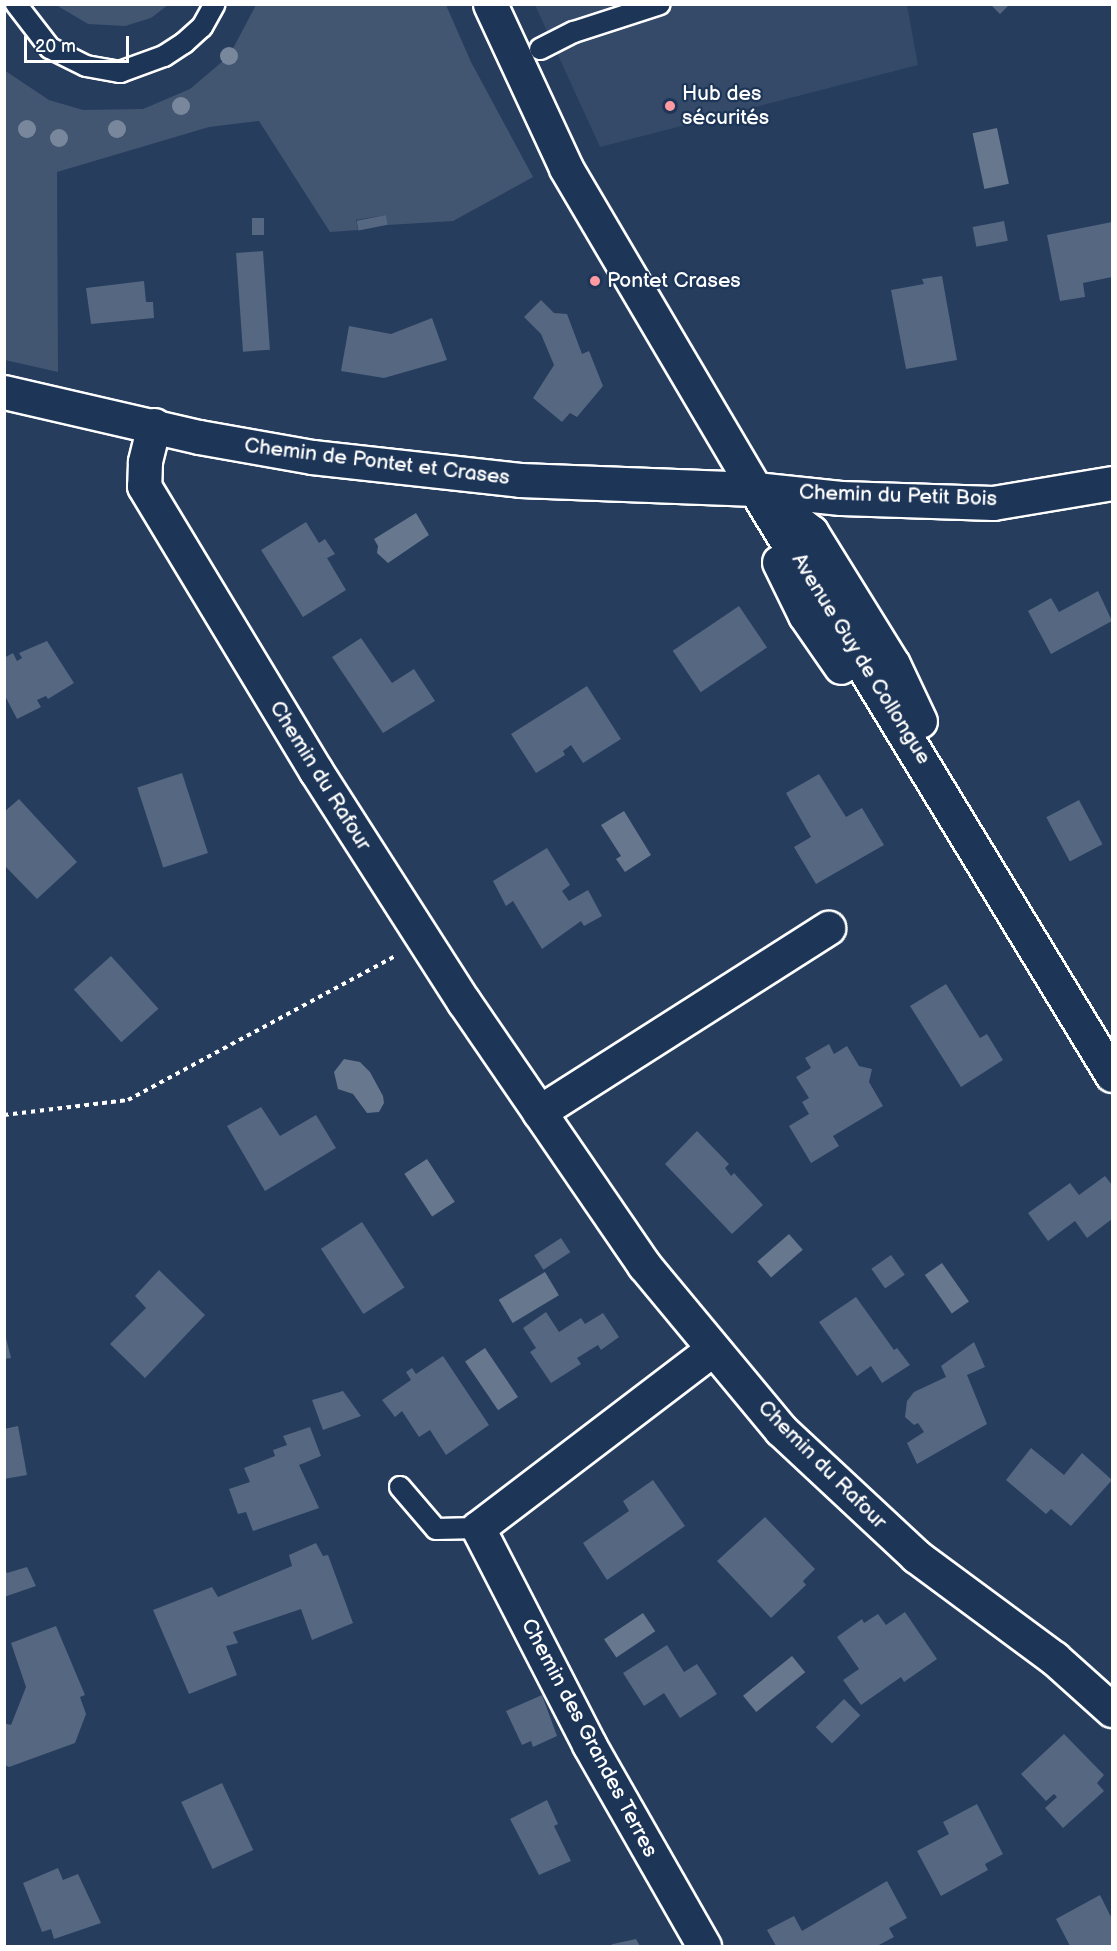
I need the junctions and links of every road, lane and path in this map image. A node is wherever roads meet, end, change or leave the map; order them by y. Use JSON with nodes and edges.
{"nodes":[{"id":1,"x":16,"y":4,"type":"edge"},
{"id":2,"x":215,"y":4,"type":"edge"},
{"id":3,"x":490,"y":4,"type":"edge"},
{"id":4,"x":660,"y":4,"type":"edge"},
{"id":5,"x":540,"y":49,"type":"dead end"},
{"id":6,"x":4,"y":392,"type":"edge"},
{"id":7,"x":154,"y":425,"type":"junction"},
{"id":8,"x":1113,"y":483,"type":"edge"},
{"id":9,"x":755,"y":489,"type":"junction"},
{"id":10,"x":967,"y":830,"type":"junction"},
{"id":11,"x":828,"y":928,"type":"dead end"},
{"id":12,"x":424,"y":940,"type":"junction"},
{"id":13,"x":1113,"y":1075,"type":"edge"},
{"id":14,"x":539,"y":1112,"type":"junction"},
{"id":15,"x":4,"y":1115,"type":"edge"},
{"id":16,"x":713,"y":1349,"type":"junction"},
{"id":17,"x":400,"y":1487,"type":"dead end"},
{"id":18,"x":478,"y":1528,"type":"junction"},
{"id":19,"x":1113,"y":1710,"type":"edge"},
{"id":20,"x":704,"y":1947,"type":"edge"}],
"edges":[{"from":1,"to":2,"type":"lane"},
{"from":3,"to":9,"type":"street","name":"Avenue Guy de Collongue"},
{"from":4,"to":5,"type":"lane"},
{"from":6,"to":7,"type":"street","name":"Chemin de Pontet et Crases"},
{"from":7,"to":9,"type":"street","name":"Chemin de Pontet et Crases"},
{"from":7,"to":12,"type":"street","name":"Chemin du Rafour"},
{"from":8,"to":9,"type":"street","name":"Chemin du Petit Bois"},
{"from":9,"to":10,"type":"street","name":"Avenue Guy de Collongue"},
{"from":9,"to":10,"type":"street","name":"Avenue Guy de Collongue"},
{"from":10,"to":13,"type":"street","name":"Avenue Guy de Collongue"},
{"from":11,"to":14,"type":"street"},
{"from":12,"to":14,"type":"street","name":"Chemin du Rafour"},
{"from":12,"to":15,"type":"path"},
{"from":14,"to":16,"type":"street","name":"Chemin du Rafour"},
{"from":16,"to":18,"type":"street"},
{"from":16,"to":19,"type":"street","name":"Chemin du Rafour"},
{"from":17,"to":18,"type":"lane"},
{"from":18,"to":20,"type":"street","name":"Chemin des Grandes Terres"}]}
